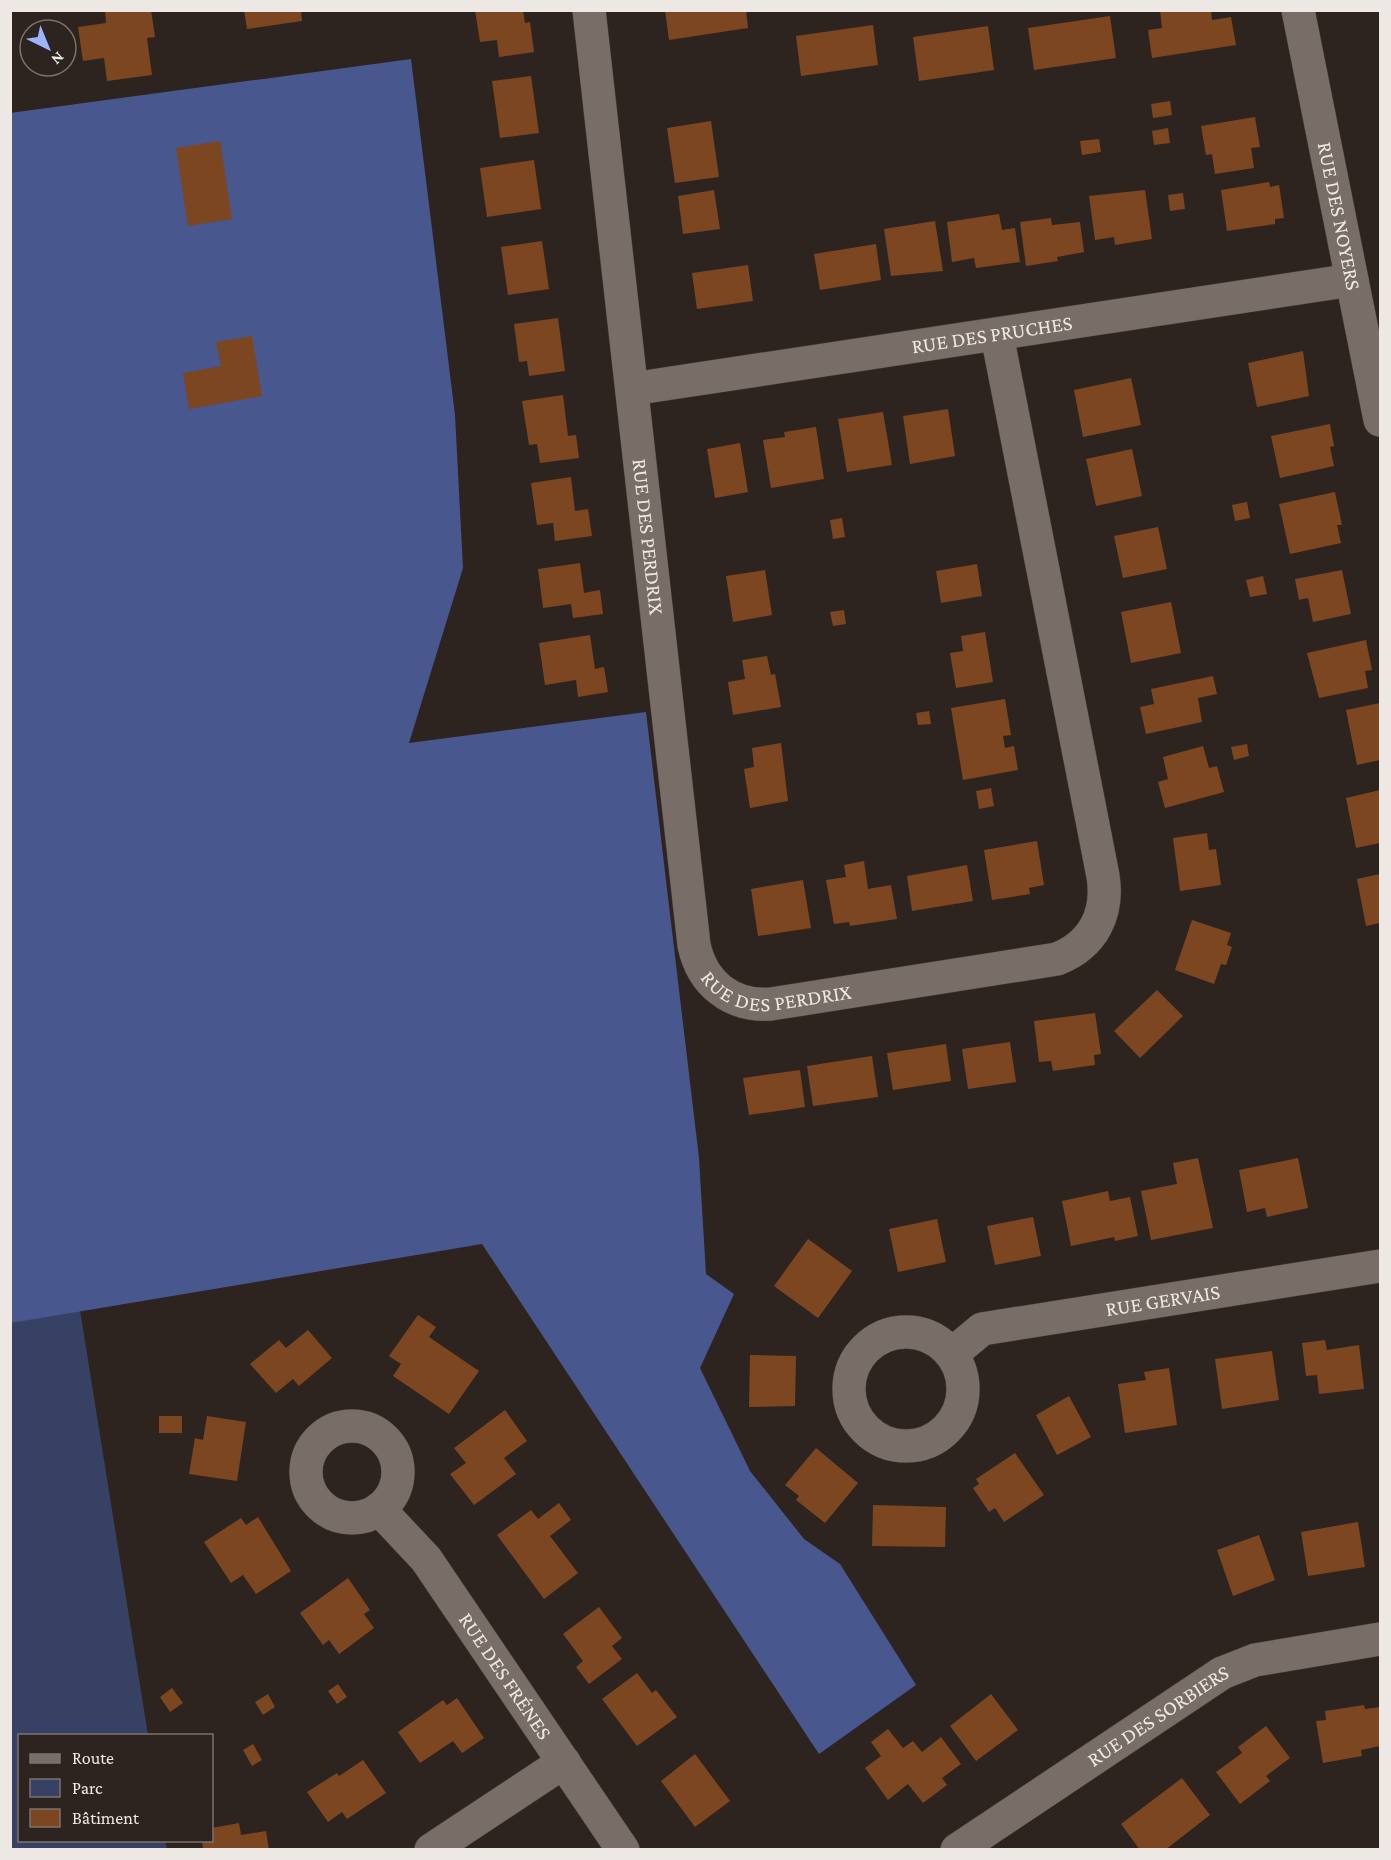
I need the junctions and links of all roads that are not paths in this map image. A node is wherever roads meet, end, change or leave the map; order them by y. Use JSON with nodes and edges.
{"nodes":[{"id":1,"x":589,"y":10,"type":"edge"},
{"id":2,"x":1298,"y":10,"type":"edge"},
{"id":3,"x":1352,"y":280,"type":"junction"},
{"id":4,"x":997,"y":335,"type":"junction"},
{"id":5,"x":632,"y":389,"type":"junction"},
{"id":6,"x":1380,"y":420,"type":"edge"},
{"id":7,"x":1380,"y":1266,"type":"edge"},
{"id":8,"x":952,"y":1354,"type":"dead end"},
{"id":9,"x":380,"y":1509,"type":"dead end"},
{"id":10,"x":1380,"y":1639,"type":"edge"},
{"id":11,"x":564,"y":1762,"type":"junction"},
{"id":12,"x":431,"y":1850,"type":"edge"},
{"id":13,"x":623,"y":1850,"type":"edge"},
{"id":14,"x":957,"y":1850,"type":"edge"}],
"edges":[{"from":1,"to":5,"type":"street","name":"RUE DES PERDRIX"},
{"from":2,"to":3,"type":"street","name":"RUE DES NOYERS"},
{"from":3,"to":4,"type":"street","name":"RUE DES PRUCHES"},
{"from":3,"to":6,"type":"street","name":"RUE DES NOYERS"},
{"from":4,"to":5,"type":"street","name":"RUE DES PRUCHES"},
{"from":4,"to":5,"type":"street","name":"RUE DES PERDRIX"},
{"from":7,"to":8,"type":"street","name":"RUE GERVAIS"},
{"from":9,"to":11,"type":"street","name":"RUE DES FRÉNES"},
{"from":10,"to":14,"type":"street","name":"RUE DES SORBIERS"},
{"from":11,"to":12,"type":"street"},
{"from":11,"to":13,"type":"street","name":"RUE DES FRÉNES"}]}
